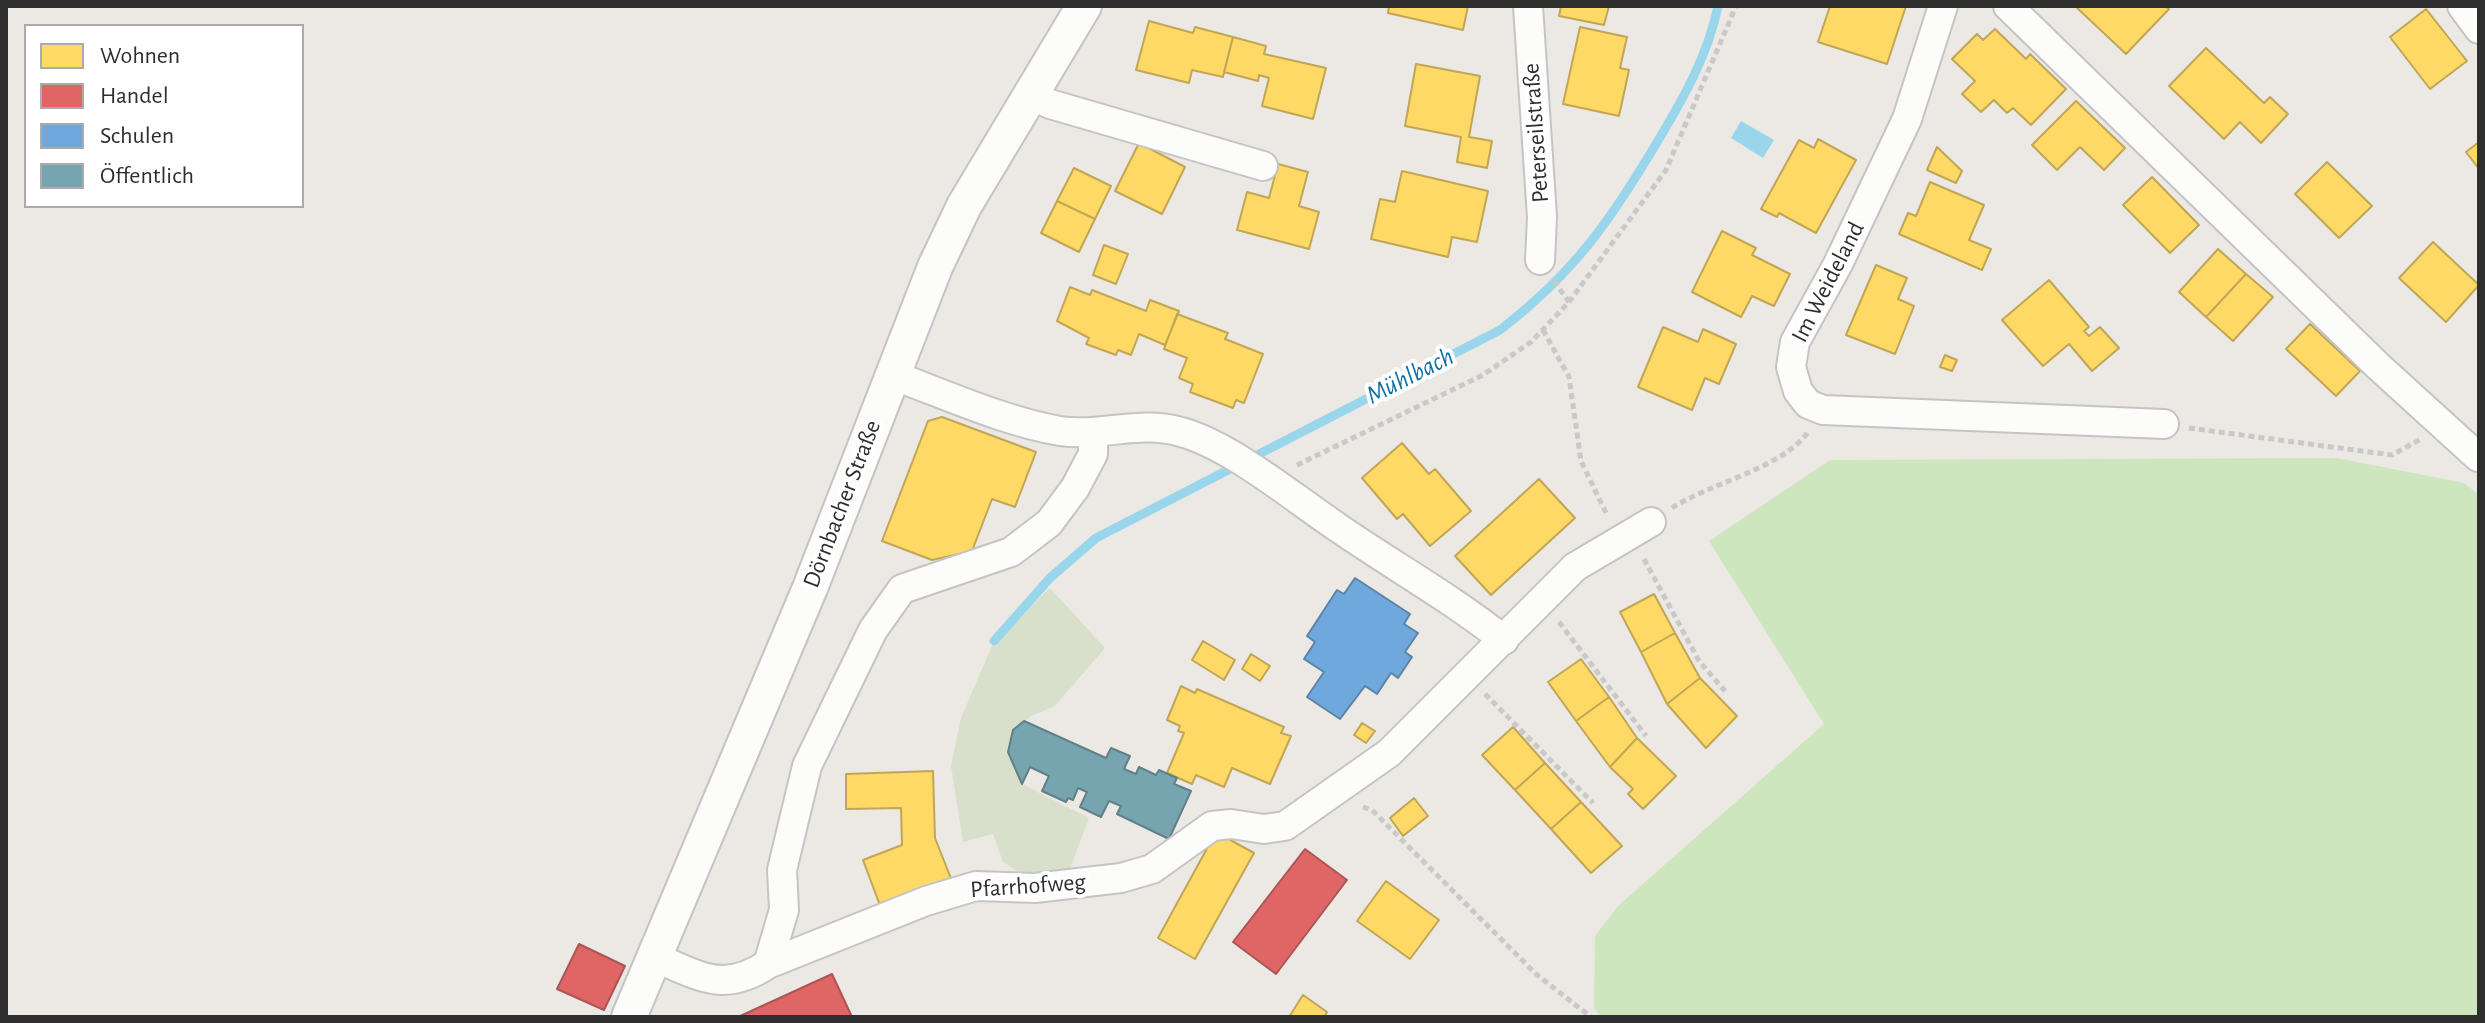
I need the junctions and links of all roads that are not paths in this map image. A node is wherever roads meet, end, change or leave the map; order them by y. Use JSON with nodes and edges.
{"nodes":[{"id":1,"x":1084,"y":6,"type":"edge"},
{"id":2,"x":1528,"y":6,"type":"edge"},
{"id":3,"x":1943,"y":6,"type":"edge"},
{"id":4,"x":2008,"y":6,"type":"edge"},
{"id":5,"x":2462,"y":6,"type":"edge"},
{"id":6,"x":2479,"y":29,"type":"edge"},
{"id":7,"x":1030,"y":94,"type":"junction"},
{"id":8,"x":1263,"y":166,"type":"dead end"},
{"id":9,"x":1540,"y":260,"type":"dead end"},
{"id":10,"x":892,"y":375,"type":"junction"},
{"id":11,"x":2164,"y":424,"type":"road end"},
{"id":12,"x":1093,"y":433,"type":"junction"},
{"id":13,"x":2478,"y":457,"type":"edge"},
{"id":14,"x":1633,"y":531,"type":"road end"},
{"id":15,"x":1504,"y":640,"type":"junction"},
{"id":16,"x":654,"y":957,"type":"junction"},
{"id":17,"x":768,"y":964,"type":"junction"},
{"id":18,"x":629,"y":1017,"type":"edge"}],
"edges":[{"from":1,"to":7,"type":"street","name":"Dörnbacher Straße"},
{"from":2,"to":9,"type":"street","name":"Peterseilstraße"},
{"from":3,"to":11,"type":"street","name":"Im Weideland"},
{"from":4,"to":13,"type":"street"},
{"from":5,"to":6,"type":"street"},
{"from":7,"to":8,"type":"street"},
{"from":7,"to":10,"type":"street","name":"Dörnbacher Straße"},
{"from":10,"to":12,"type":"street"},
{"from":10,"to":16,"type":"street","name":"Dörnbacher Straße"},
{"from":12,"to":15,"type":"street"},
{"from":12,"to":17,"type":"street"},
{"from":14,"to":15,"type":"street","name":"Pfarrhofweg"},
{"from":15,"to":17,"type":"street","name":"Pfarrhofweg"},
{"from":16,"to":17,"type":"street","name":"Pfarrhofweg"},
{"from":16,"to":18,"type":"street","name":"Dörnbacher Straße"}]}
